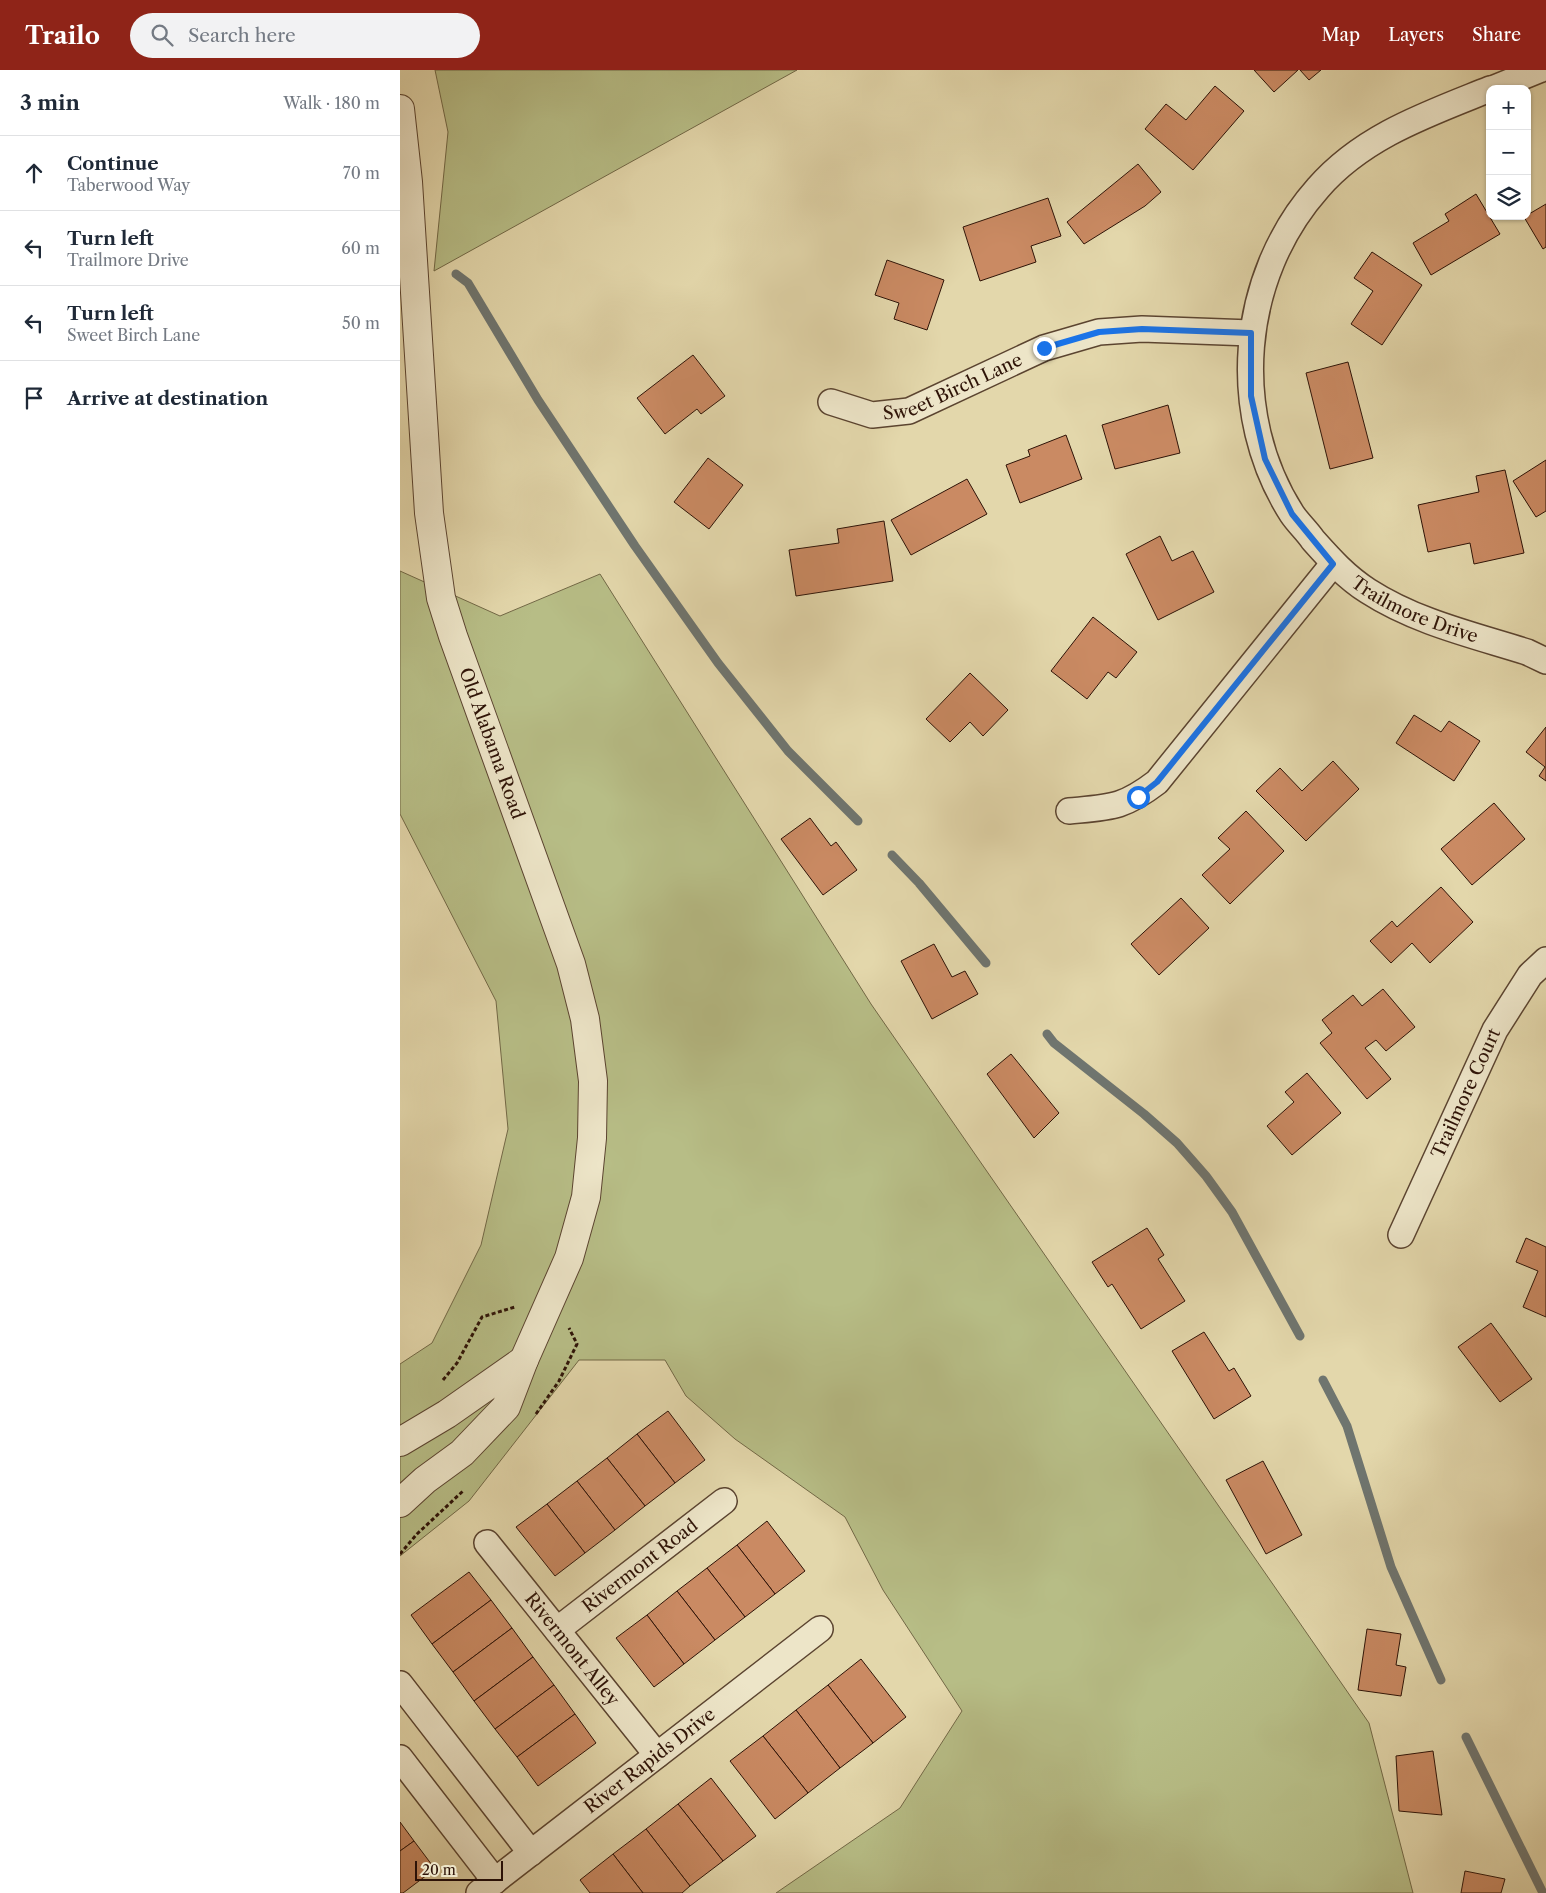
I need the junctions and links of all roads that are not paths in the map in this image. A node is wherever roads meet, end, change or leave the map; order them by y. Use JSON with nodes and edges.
{"nodes":[{"id":1,"x":1539,"y":70,"type":"edge"},
{"id":2,"x":1501,"y":85,"type":"edge"},
{"id":3,"x":1486,"y":91,"type":"edge"},
{"id":4,"x":400,"y":109,"type":"edge"},
{"id":5,"x":1251,"y":333,"type":"junction"},
{"id":6,"x":831,"y":402,"type":"dead end"},
{"id":7,"x":1333,"y":564,"type":"junction"},
{"id":8,"x":1546,"y":660,"type":"edge"},
{"id":9,"x":1069,"y":811,"type":"dead end"},
{"id":10,"x":1546,"y":960,"type":"edge"},
{"id":11,"x":1401,"y":1234,"type":"dead end"},
{"id":12,"x":524,"y":1360,"type":"junction"},
{"id":13,"x":400,"y":1442,"type":"edge"},
{"id":14,"x":724,"y":1501,"type":"dead end"},
{"id":15,"x":400,"y":1503,"type":"edge"},
{"id":16,"x":487,"y":1543,"type":"dead end"},
{"id":17,"x":820,"y":1629,"type":"dead end"},
{"id":18,"x":557,"y":1630,"type":"junction"},
{"id":19,"x":400,"y":1684,"type":"edge"},
{"id":20,"x":657,"y":1755,"type":"junction"},
{"id":21,"x":400,"y":1758,"type":"edge"},
{"id":22,"x":531,"y":1852,"type":"junction"},
{"id":23,"x":487,"y":1887,"type":"edge"}],
"edges":[{"from":1,"to":2,"type":"street","name":"Trailmore Drive"},
{"from":3,"to":5,"type":"street","name":"Trailmore Drive"},
{"from":4,"to":12,"type":"street","name":"Old Alabama Road"},
{"from":5,"to":6,"type":"street","name":"Sweet Birch Lane"},
{"from":5,"to":7,"type":"street","name":"Trailmore Drive"},
{"from":7,"to":8,"type":"street","name":"Trailmore Drive"},
{"from":7,"to":9,"type":"street"},
{"from":10,"to":11,"type":"street","name":"Trailmore Court"},
{"from":12,"to":13,"type":"street"},
{"from":12,"to":15,"type":"street","name":"Old Alabama Road"},
{"from":14,"to":18,"type":"street","name":"Rivermont Road"},
{"from":16,"to":18,"type":"street","name":"Rivermont Alley"},
{"from":17,"to":20,"type":"street","name":"River Rapids Drive"},
{"from":18,"to":20,"type":"street","name":"Rivermont Alley"},
{"from":19,"to":22,"type":"street"},
{"from":20,"to":22,"type":"street","name":"River Rapids Drive"},
{"from":21,"to":23,"type":"street"},
{"from":22,"to":23,"type":"street","name":"River Rapids Drive"}]}
